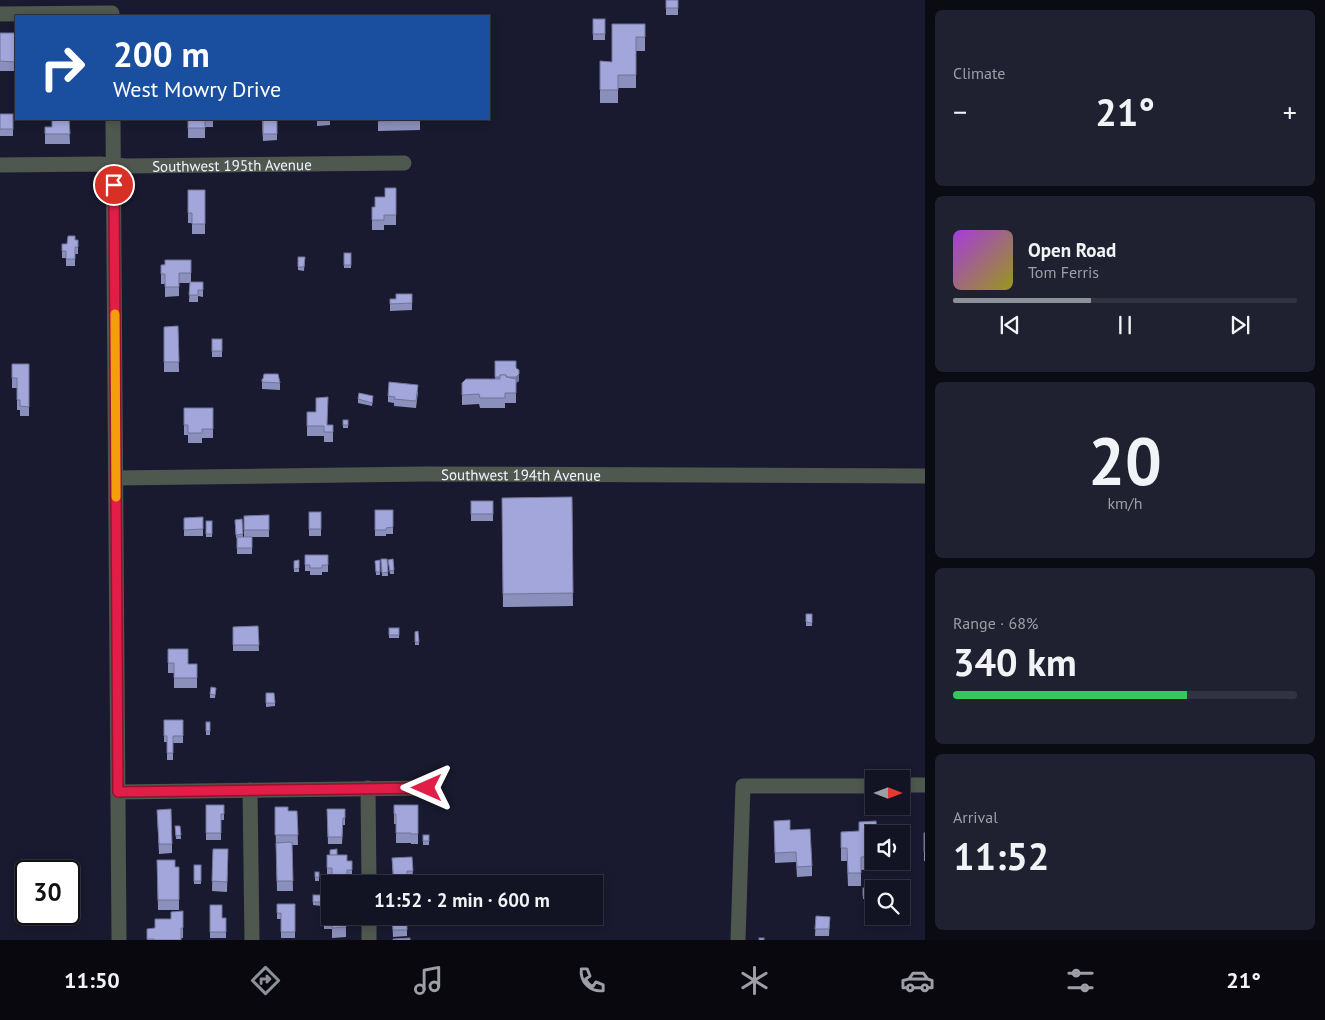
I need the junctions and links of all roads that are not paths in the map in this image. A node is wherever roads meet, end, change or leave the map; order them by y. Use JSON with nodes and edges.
{"nodes":[{"id":1,"x":112,"y":10,"type":"edge"},
{"id":2,"x":0,"y":14,"type":"edge"},
{"id":3,"x":114,"y":120,"type":"edge"},
{"id":4,"x":404,"y":163,"type":"dead end"},
{"id":5,"x":0,"y":165,"type":"edge"},
{"id":6,"x":114,"y":165,"type":"junction"},
{"id":7,"x":925,"y":476,"type":"edge"},
{"id":8,"x":116,"y":478,"type":"junction"},
{"id":9,"x":910,"y":785,"type":"edge"},
{"id":10,"x":925,"y":785,"type":"edge"},
{"id":11,"x":865,"y":786,"type":"edge"},
{"id":12,"x":368,"y":788,"type":"junction"},
{"id":13,"x":427,"y":788,"type":"dead end"},
{"id":14,"x":250,"y":790,"type":"junction"},
{"id":15,"x":118,"y":792,"type":"junction"},
{"id":16,"x":369,"y":875,"type":"edge"},
{"id":17,"x":369,"y":925,"type":"edge"},
{"id":18,"x":119,"y":940,"type":"edge"},
{"id":19,"x":252,"y":940,"type":"edge"},
{"id":20,"x":369,"y":940,"type":"edge"},
{"id":21,"x":738,"y":940,"type":"edge"}],
"edges":[{"from":1,"to":2,"type":"street"},
{"from":3,"to":6,"type":"street"},
{"from":4,"to":6,"type":"street","name":"Southwest 195th Avenue"},
{"from":5,"to":6,"type":"street","name":"Southwest 195th Avenue"},
{"from":6,"to":8,"type":"street"},
{"from":7,"to":8,"type":"street","name":"Southwest 194th Avenue"},
{"from":8,"to":15,"type":"street"},
{"from":9,"to":10,"type":"street"},
{"from":11,"to":21,"type":"street"},
{"from":12,"to":13,"type":"street"},
{"from":12,"to":14,"type":"street"},
{"from":12,"to":16,"type":"street"},
{"from":14,"to":15,"type":"street"},
{"from":14,"to":19,"type":"street"},
{"from":15,"to":18,"type":"street"},
{"from":17,"to":20,"type":"street"}]}
